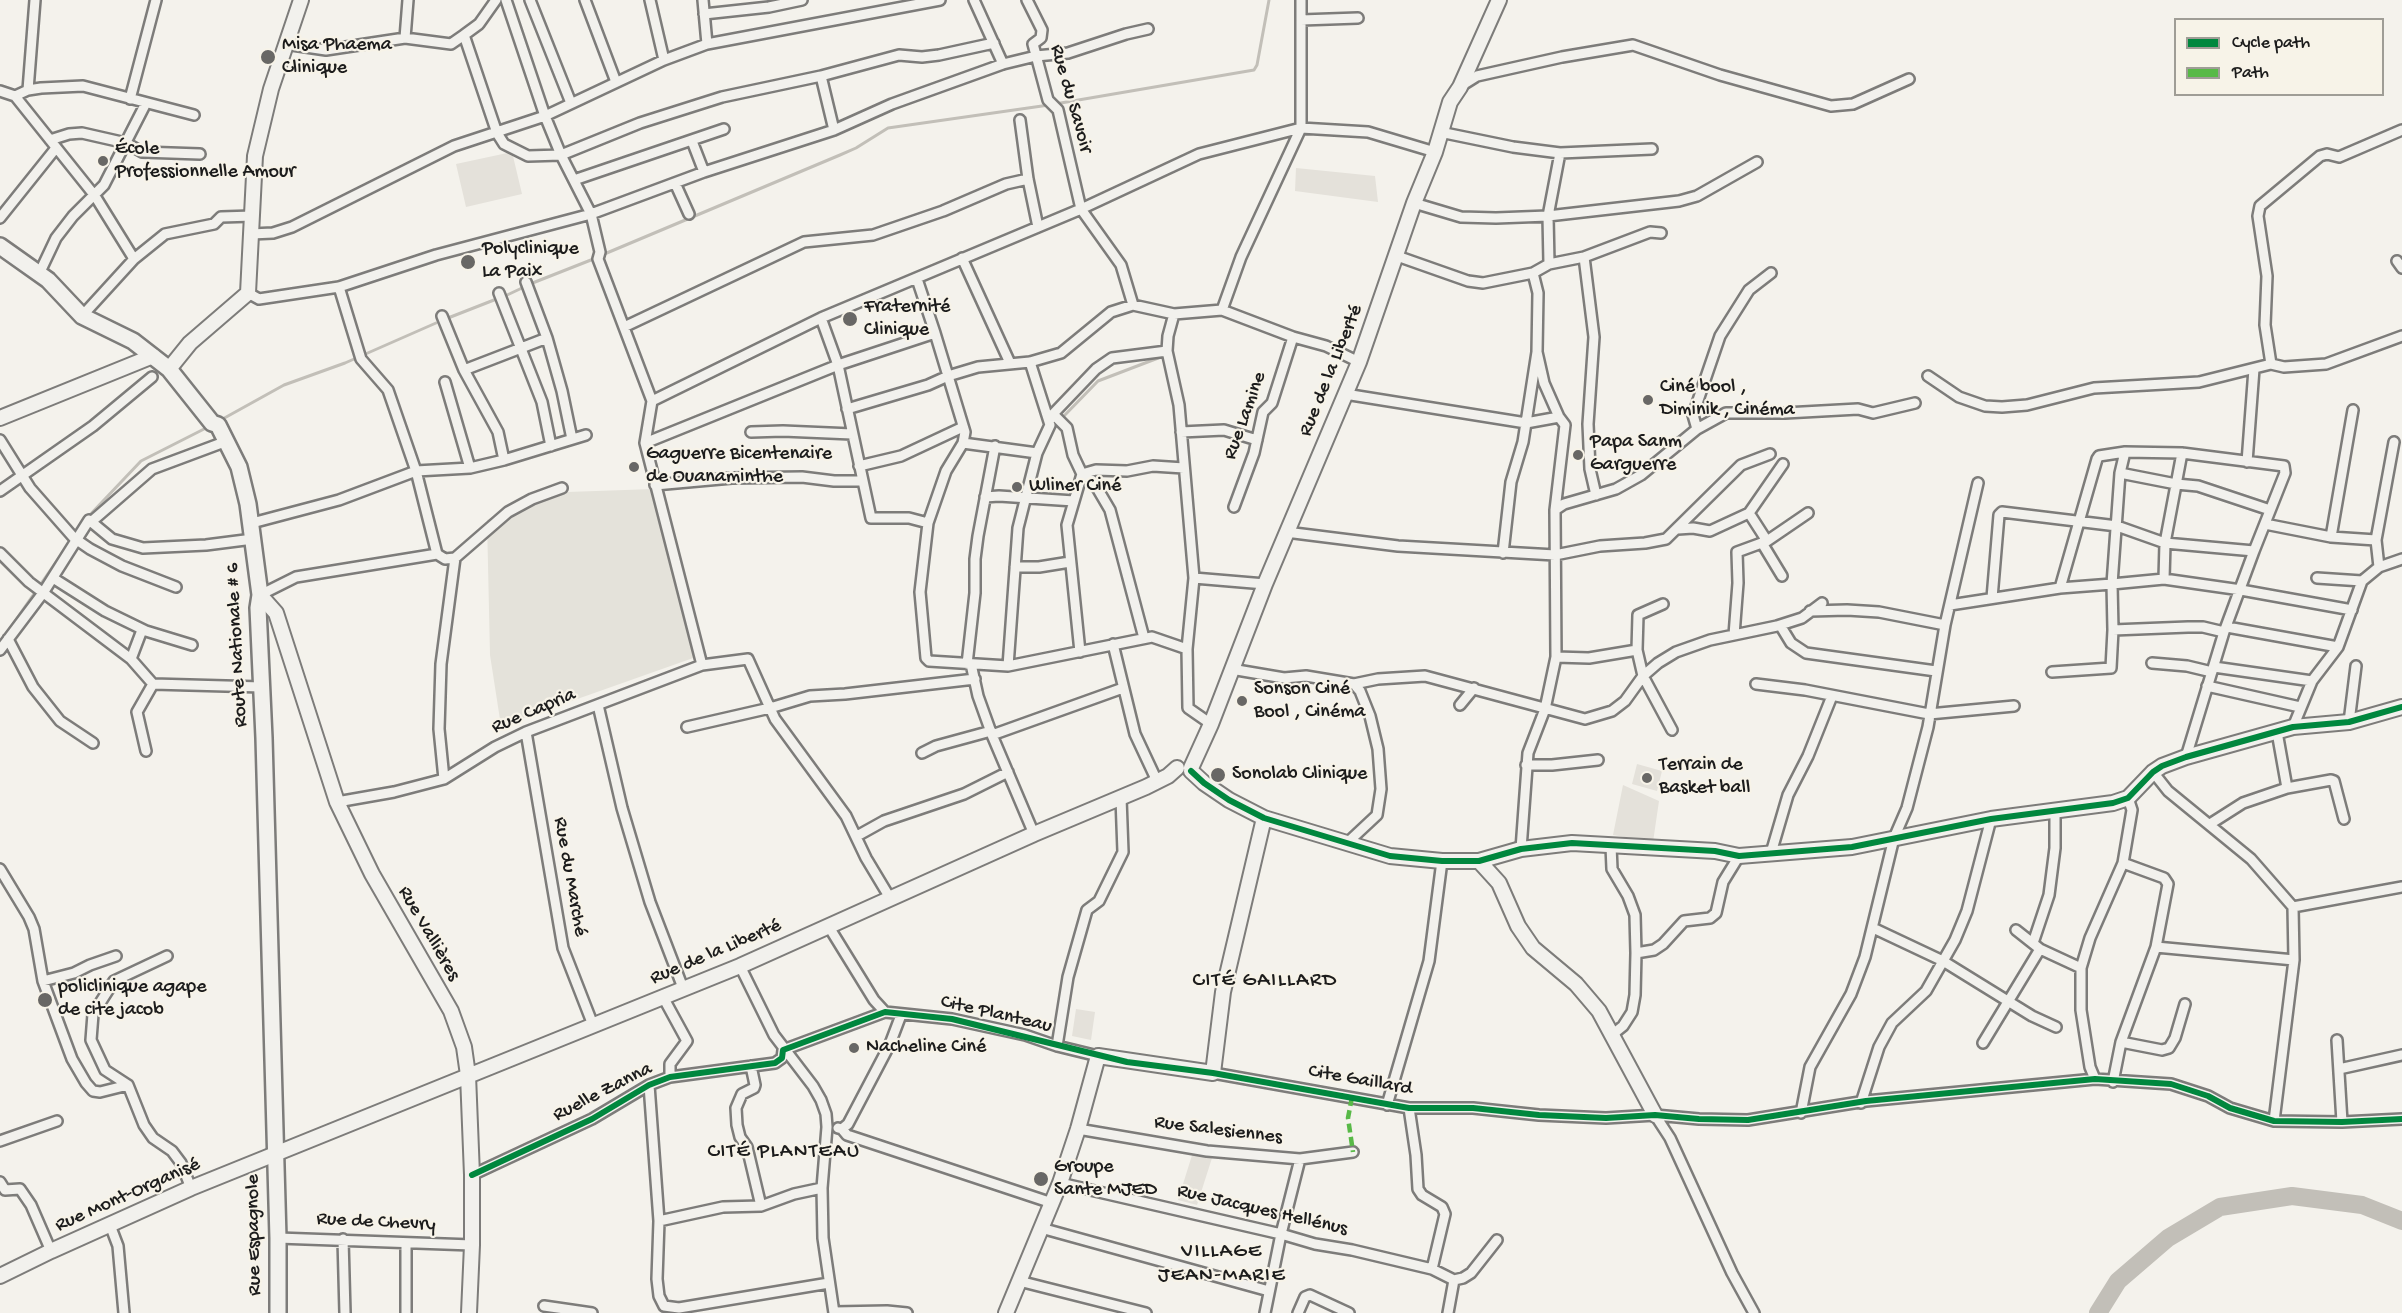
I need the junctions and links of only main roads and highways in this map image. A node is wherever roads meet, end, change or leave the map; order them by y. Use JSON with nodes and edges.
{"nodes":[{"id":1,"x":0,"y":246,"type":"edge"},
{"id":2,"x":275,"y":1156,"type":"joint"},
{"id":3,"x":278,"y":1313,"type":"edge"}],
"edges":[{"from":1,"to":2,"type":"main road","name":"Route Nationale # 6"},
{"from":2,"to":3,"type":"main road","name":"Rue Espagnole"}]}
